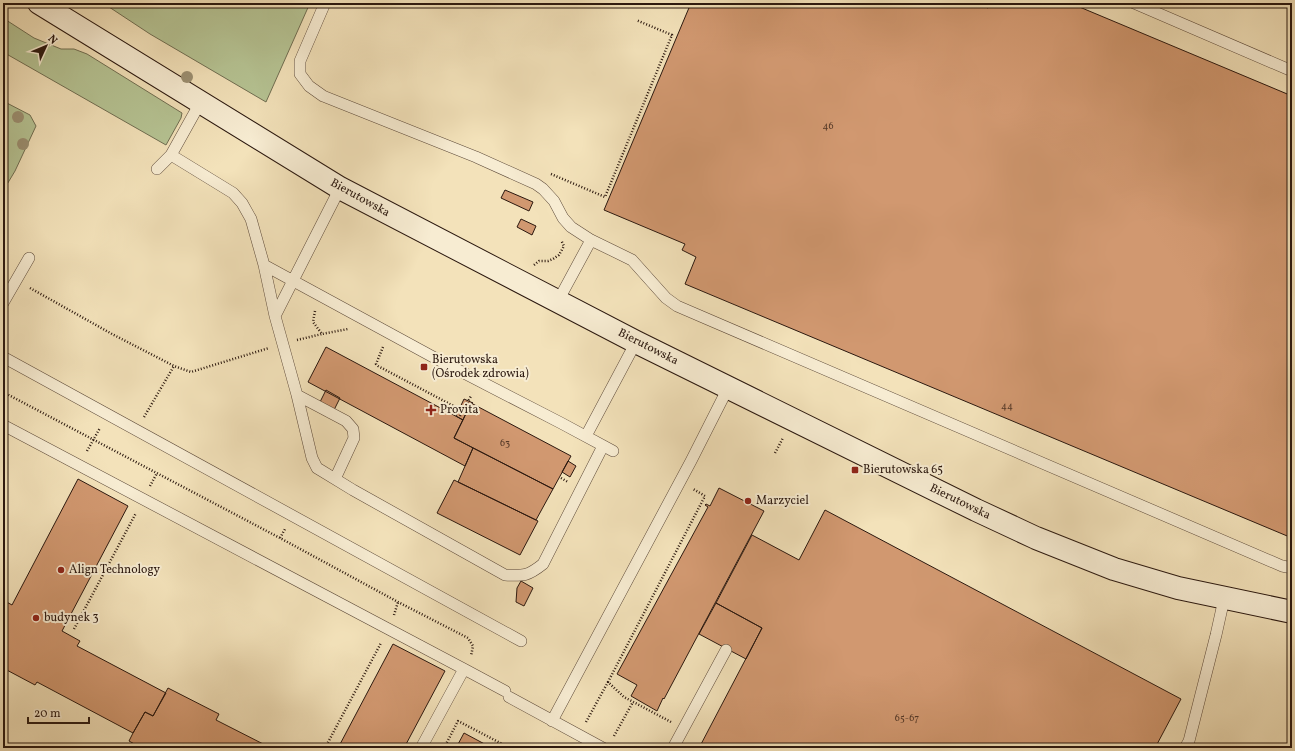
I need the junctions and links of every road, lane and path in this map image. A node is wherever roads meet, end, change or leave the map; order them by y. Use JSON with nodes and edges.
{"nodes":[{"id":1,"x":39,"y":3,"type":"edge"},
{"id":2,"x":325,"y":3,"type":"edge"},
{"id":3,"x":1134,"y":3,"type":"edge"},
{"id":4,"x":636,"y":20,"type":"dead end"},
{"id":5,"x":1292,"y":71,"type":"edge"},
{"id":6,"x":200,"y":103,"type":"junction"},
{"id":7,"x":171,"y":155,"type":"junction"},
{"id":8,"x":157,"y":169,"type":"dead end"},
{"id":9,"x":550,"y":173,"type":"dead end"},
{"id":10,"x":340,"y":188,"type":"junction"},
{"id":11,"x":560,"y":239,"type":"dead end"},
{"id":12,"x":591,"y":240,"type":"junction"},
{"id":13,"x":28,"y":258,"type":"dead end"},
{"id":14,"x":264,"y":265,"type":"junction"},
{"id":15,"x":534,"y":266,"type":"dead end"},
{"id":16,"x":15,"y":280,"type":"junction"},
{"id":17,"x":294,"y":282,"type":"junction"},
{"id":18,"x":558,"y":301,"type":"junction"},
{"id":19,"x":3,"y":303,"type":"edge"},
{"id":20,"x":275,"y":316,"type":"junction"},
{"id":21,"x":322,"y":334,"type":"dead end"},
{"id":22,"x":636,"y":342,"type":"junction"},
{"id":23,"x":283,"y":344,"type":"junction"},
{"id":24,"x":383,"y":346,"type":"dead end"},
{"id":25,"x":3,"y":357,"type":"edge"},
{"id":26,"x":174,"y":366,"type":"junction"},
{"id":27,"x":728,"y":388,"type":"junction"},
{"id":28,"x":3,"y":392,"type":"edge"},
{"id":29,"x":297,"y":395,"type":"junction"},
{"id":30,"x":471,"y":396,"type":"dead end"},
{"id":31,"x":463,"y":411,"type":"junction"},
{"id":32,"x":107,"y":415,"type":"junction"},
{"id":33,"x":460,"y":416,"type":"dead end"},
{"id":34,"x":3,"y":425,"type":"edge"},
{"id":35,"x":136,"y":431,"type":"junction"},
{"id":36,"x":786,"y":432,"type":"dead end"},
{"id":37,"x":586,"y":436,"type":"junction"},
{"id":38,"x":93,"y":439,"type":"junction"},
{"id":39,"x":775,"y":453,"type":"dead end"},
{"id":40,"x":80,"y":466,"type":"junction"},
{"id":41,"x":157,"y":473,"type":"junction"},
{"id":42,"x":335,"y":479,"type":"junction"},
{"id":43,"x":679,"y":481,"type":"junction"},
{"id":44,"x":143,"y":499,"type":"junction"},
{"id":45,"x":1292,"y":568,"type":"edge"},
{"id":46,"x":1224,"y":599,"type":"junction"},
{"id":47,"x":398,"y":602,"type":"junction"},
{"id":48,"x":1292,"y":612,"type":"edge"},
{"id":49,"x":74,"y":629,"type":"dead end"},
{"id":50,"x":389,"y":629,"type":"junction"},
{"id":51,"x":522,"y":641,"type":"dead end"},
{"id":52,"x":726,"y":650,"type":"dead end"},
{"id":53,"x":464,"y":669,"type":"junction"},
{"id":54,"x":608,"y":682,"type":"junction"},
{"id":55,"x":633,"y":702,"type":"junction"},
{"id":56,"x":552,"y":720,"type":"junction"},
{"id":57,"x":683,"y":728,"type":"junction"},
{"id":58,"x":578,"y":735,"type":"junction"},
{"id":59,"x":613,"y":739,"type":"dead end"},
{"id":60,"x":325,"y":748,"type":"edge"},
{"id":61,"x":421,"y":748,"type":"edge"},
{"id":62,"x":444,"y":748,"type":"edge"},
{"id":63,"x":510,"y":748,"type":"edge"},
{"id":64,"x":603,"y":748,"type":"edge"},
{"id":65,"x":673,"y":748,"type":"edge"},
{"id":66,"x":1185,"y":748,"type":"edge"}],
"edges":[{"from":1,"to":6,"type":"street","name":"Bierutowska"},
{"from":2,"to":12,"type":"lane"},
{"from":3,"to":5,"type":"lane"},
{"from":4,"to":9,"type":"path"},
{"from":6,"to":7,"type":"lane"},
{"from":6,"to":10,"type":"street","name":"Bierutowska"},
{"from":7,"to":8,"type":"lane"},
{"from":7,"to":14,"type":"lane"},
{"from":10,"to":17,"type":"lane"},
{"from":10,"to":18,"type":"street","name":"Bierutowska"},
{"from":11,"to":15,"type":"path"},
{"from":12,"to":18,"type":"lane"},
{"from":12,"to":45,"type":"lane"},
{"from":13,"to":16,"type":"lane"},
{"from":14,"to":17,"type":"lane"},
{"from":14,"to":20,"type":"lane"},
{"from":16,"to":19,"type":"lane"},
{"from":16,"to":26,"type":"path"},
{"from":17,"to":20,"type":"lane"},
{"from":17,"to":37,"type":"lane"},
{"from":18,"to":22,"type":"street","name":"Bierutowska"},
{"from":20,"to":23,"type":"lane"},
{"from":21,"to":23,"type":"path"},
{"from":22,"to":27,"type":"street","name":"Bierutowska"},
{"from":22,"to":37,"type":"lane"},
{"from":23,"to":26,"type":"path"},
{"from":23,"to":29,"type":"lane"},
{"from":24,"to":31,"type":"path"},
{"from":25,"to":32,"type":"lane"},
{"from":26,"to":35,"type":"path"},
{"from":27,"to":43,"type":"lane"},
{"from":27,"to":46,"type":"street","name":"Bierutowska"},
{"from":28,"to":38,"type":"path"},
{"from":29,"to":42,"type":"lane"},
{"from":29,"to":42,"type":"lane"},
{"from":30,"to":31,"type":"path"},
{"from":31,"to":33,"type":"path"},
{"from":32,"to":35,"type":"lane"},
{"from":32,"to":38,"type":"path"},
{"from":34,"to":40,"type":"lane"},
{"from":35,"to":51,"type":"lane"},
{"from":36,"to":39,"type":"path"},
{"from":37,"to":42,"type":"lane"},
{"from":38,"to":40,"type":"path"},
{"from":38,"to":41,"type":"path"},
{"from":40,"to":44,"type":"lane"},
{"from":41,"to":44,"type":"path"},
{"from":41,"to":47,"type":"path"},
{"from":43,"to":54,"type":"path"},
{"from":43,"to":56,"type":"lane"},
{"from":44,"to":49,"type":"path"},
{"from":44,"to":50,"type":"lane"},
{"from":46,"to":48,"type":"street","name":"Bierutowska"},
{"from":46,"to":66,"type":"lane"},
{"from":47,"to":50,"type":"path"},
{"from":47,"to":53,"type":"path"},
{"from":50,"to":53,"type":"lane"},
{"from":50,"to":60,"type":"path"},
{"from":52,"to":57,"type":"lane"},
{"from":53,"to":56,"type":"lane"},
{"from":53,"to":61,"type":"lane"},
{"from":54,"to":55,"type":"path"},
{"from":54,"to":58,"type":"path"},
{"from":55,"to":57,"type":"path"},
{"from":55,"to":59,"type":"path"},
{"from":56,"to":58,"type":"lane"},
{"from":57,"to":65,"type":"lane"},
{"from":58,"to":64,"type":"lane"},
{"from":62,"to":63,"type":"path"}]}
